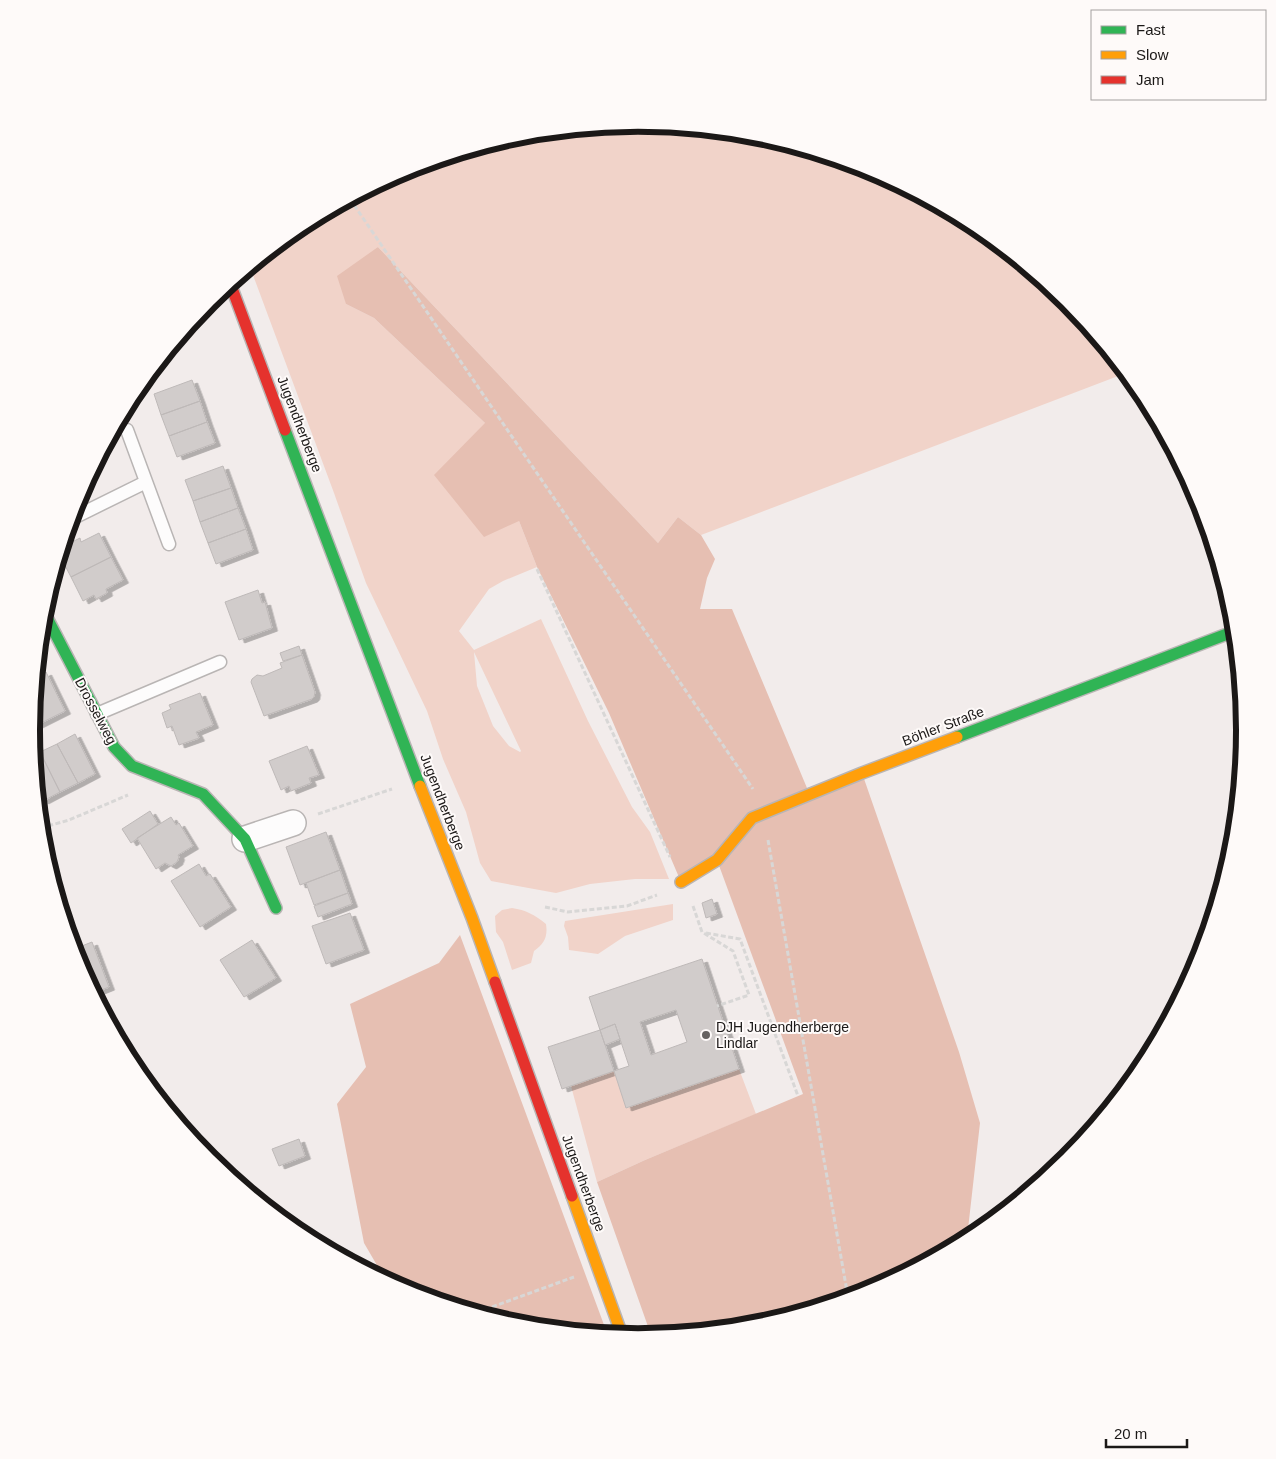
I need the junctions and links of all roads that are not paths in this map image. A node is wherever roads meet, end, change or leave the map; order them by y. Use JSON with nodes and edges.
{"nodes":[{"id":1,"x":233,"y":290,"type":"edge"},
{"id":2,"x":127,"y":430,"type":"dead end"},
{"id":3,"x":146,"y":482,"type":"junction"},
{"id":4,"x":81,"y":514,"type":"edge"},
{"id":5,"x":169,"y":544,"type":"dead end"},
{"id":6,"x":49,"y":623,"type":"edge"},
{"id":7,"x":1228,"y":634,"type":"edge"},
{"id":8,"x":220,"y":662,"type":"dead end"},
{"id":9,"x":97,"y":714,"type":"junction"},
{"id":10,"x":293,"y":822,"type":"road end"},
{"id":11,"x":244,"y":839,"type":"junction"},
{"id":12,"x":681,"y":882,"type":"road end"},
{"id":13,"x":276,"y":908,"type":"dead end"},
{"id":14,"x":619,"y":1327,"type":"edge"}],
"edges":[{"from":1,"to":14,"type":"street","name":"Jugendherberge"},
{"from":2,"to":3,"type":"lane"},
{"from":3,"to":4,"type":"lane"},
{"from":3,"to":5,"type":"lane"},
{"from":6,"to":9,"type":"street","name":"Drosselweg"},
{"from":7,"to":12,"type":"street","name":"Böhler Straße"},
{"from":8,"to":9,"type":"lane"},
{"from":9,"to":11,"type":"street","name":"Drosselweg"},
{"from":10,"to":11,"type":"street"},
{"from":11,"to":13,"type":"street","name":"Drosselweg"}]}
